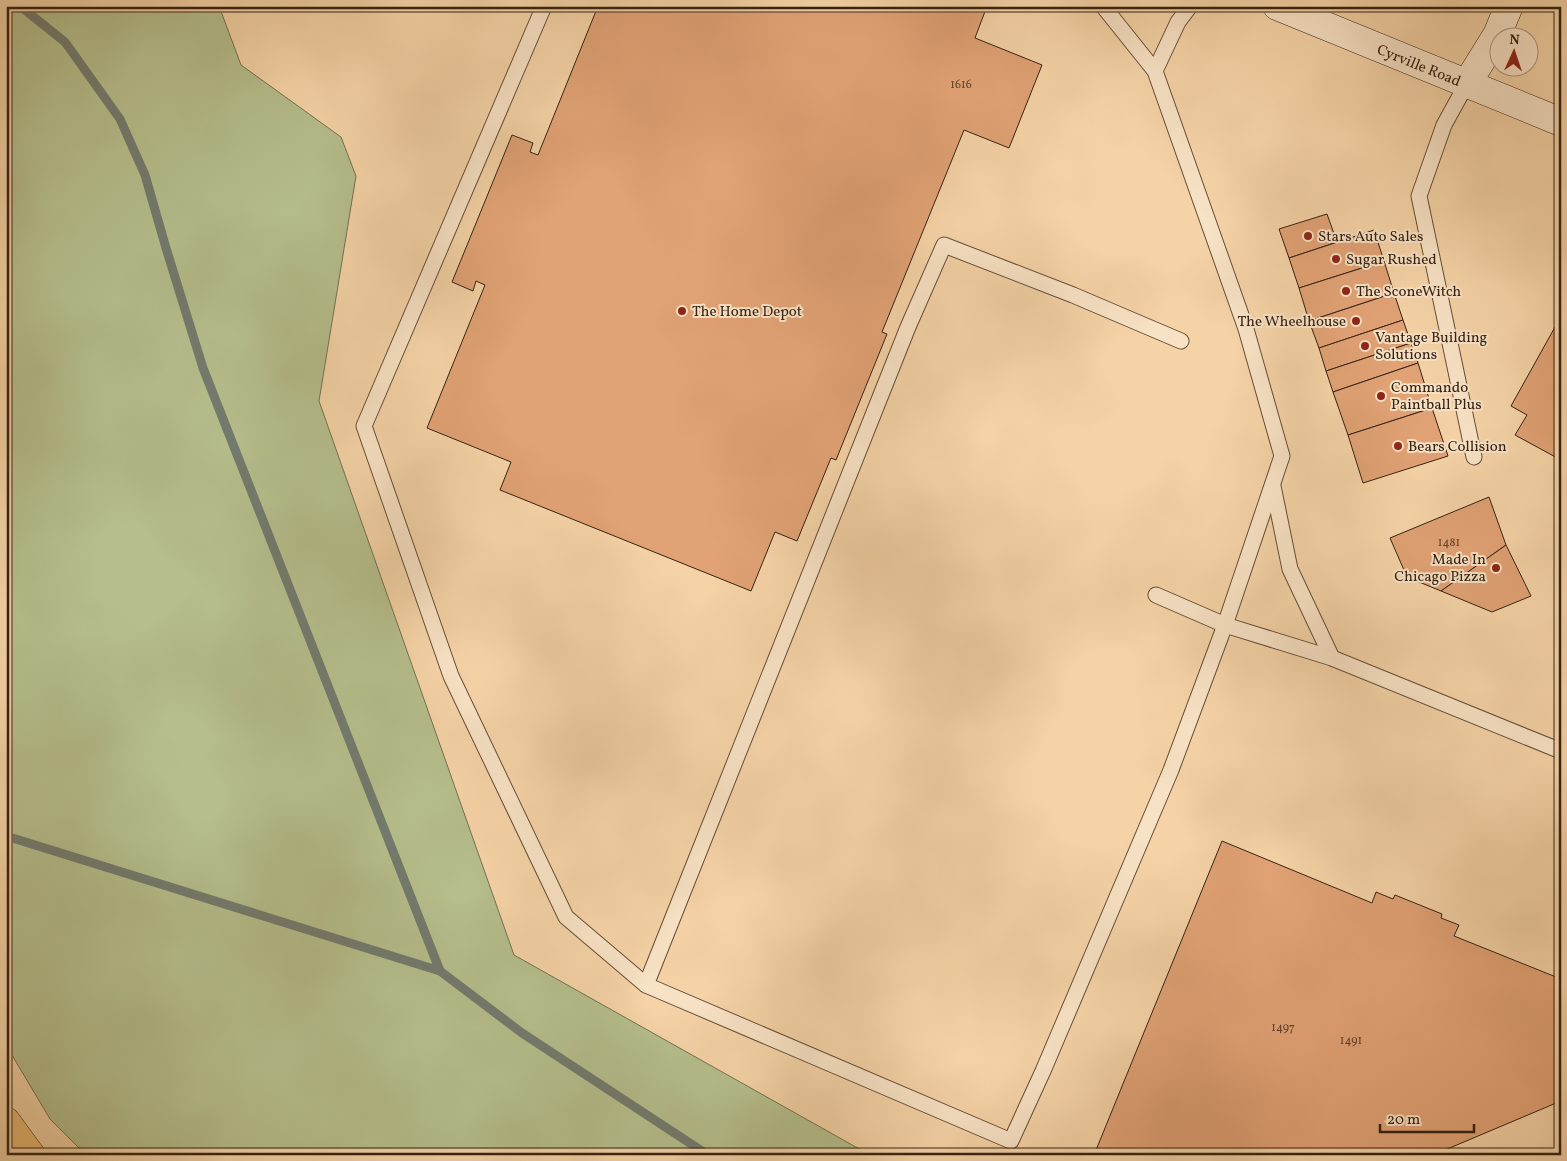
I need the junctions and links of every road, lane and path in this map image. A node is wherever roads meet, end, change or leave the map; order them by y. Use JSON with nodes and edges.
{"nodes":[{"id":1,"x":544,"y":6,"type":"edge"},
{"id":2,"x":1103,"y":6,"type":"edge"},
{"id":3,"x":1190,"y":6,"type":"edge"},
{"id":4,"x":1277,"y":6,"type":"edge"},
{"id":5,"x":1508,"y":6,"type":"edge"},
{"id":6,"x":1155,"y":71,"type":"junction"},
{"id":7,"x":1466,"y":85,"type":"junction"},
{"id":8,"x":1561,"y":122,"type":"edge"},
{"id":9,"x":1181,"y":341,"type":"dead end"},
{"id":10,"x":1474,"y":457,"type":"dead end"},
{"id":11,"x":1272,"y":484,"type":"junction"},
{"id":12,"x":1156,"y":595,"type":"dead end"},
{"id":13,"x":1225,"y":625,"type":"junction"},
{"id":14,"x":1332,"y":658,"type":"junction"},
{"id":15,"x":1561,"y":751,"type":"edge"},
{"id":16,"x":646,"y":985,"type":"junction"},
{"id":17,"x":6,"y":1121,"type":"edge"},
{"id":18,"x":31,"y":1155,"type":"edge"}],
"edges":[{"from":1,"to":16,"type":"lane"},
{"from":2,"to":6,"type":"lane"},
{"from":3,"to":6,"type":"lane"},
{"from":4,"to":7,"type":"main road","name":"Cyrville Road"},
{"from":5,"to":7,"type":"main road"},
{"from":6,"to":11,"type":"lane"},
{"from":7,"to":8,"type":"main road","name":"Cyrville Road"},
{"from":7,"to":10,"type":"lane"},
{"from":9,"to":16,"type":"lane"},
{"from":11,"to":13,"type":"lane"},
{"from":11,"to":14,"type":"lane"},
{"from":12,"to":13,"type":"lane"},
{"from":13,"to":14,"type":"lane"},
{"from":13,"to":16,"type":"lane"},
{"from":14,"to":15,"type":"lane"},
{"from":17,"to":18,"type":"highway"}]}
